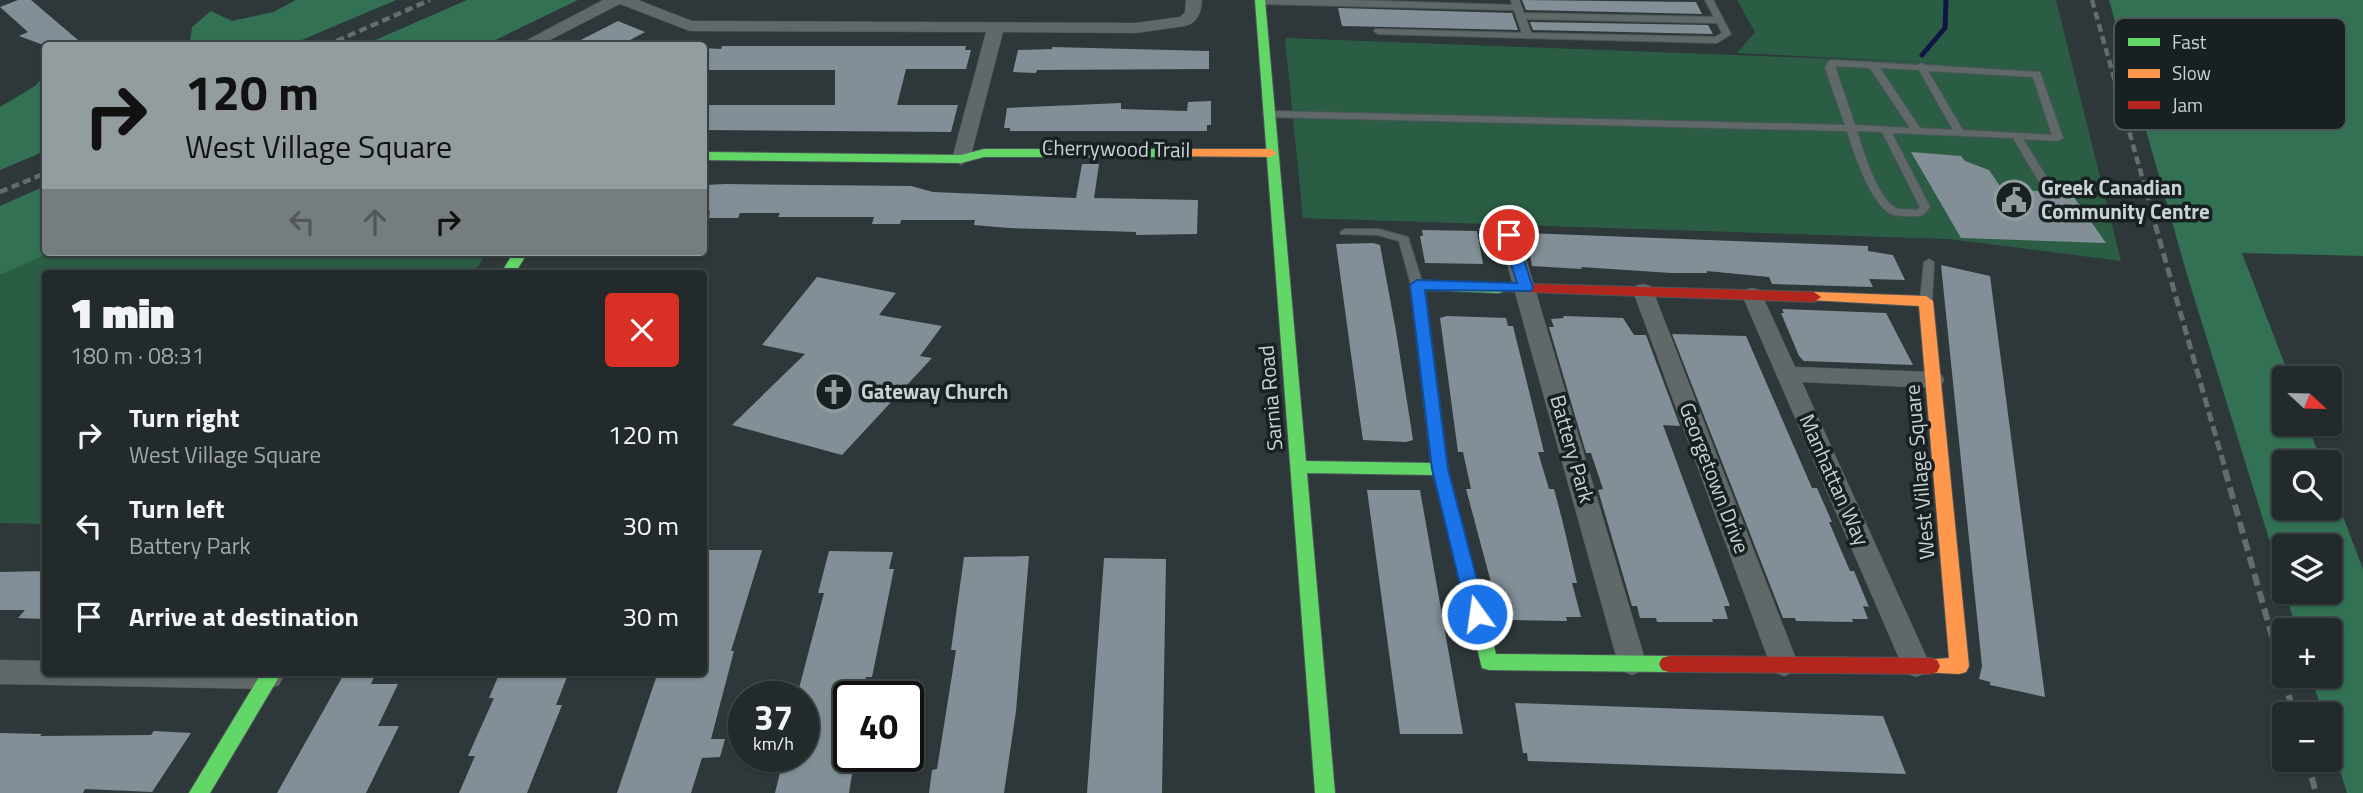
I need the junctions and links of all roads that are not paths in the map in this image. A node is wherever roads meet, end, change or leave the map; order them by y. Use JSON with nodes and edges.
{"nodes":[{"id":1,"x":615,"y":0,"type":"edge"},
{"id":2,"x":624,"y":0,"type":"edge"},
{"id":3,"x":1194,"y":0,"type":"edge"},
{"id":4,"x":1709,"y":0,"type":"edge"},
{"id":5,"x":1260,"y":1,"type":"edge"},
{"id":6,"x":1344,"y":1,"type":"edge"},
{"id":7,"x":1517,"y":8,"type":"edge"},
{"id":8,"x":1719,"y":20,"type":"junction"},
{"id":9,"x":996,"y":27,"type":"junction"},
{"id":10,"x":1378,"y":31,"type":"dead end"},
{"id":11,"x":1527,"y":36,"type":"junction"},
{"id":12,"x":532,"y":42,"type":"edge"},
{"id":13,"x":1873,"y":65,"type":"junction"},
{"id":14,"x":1921,"y":66,"type":"junction"},
{"id":15,"x":1268,"y":114,"type":"junction"},
{"id":16,"x":1853,"y":128,"type":"junction"},
{"id":17,"x":1886,"y":130,"type":"junction"},
{"id":18,"x":1917,"y":131,"type":"junction"},
{"id":19,"x":1960,"y":133,"type":"junction"},
{"id":20,"x":2016,"y":136,"type":"junction"},
{"id":21,"x":1271,"y":153,"type":"junction"},
{"id":22,"x":707,"y":156,"type":"edge"},
{"id":23,"x":961,"y":159,"type":"junction"},
{"id":24,"x":1101,"y":169,"type":"dead end"},
{"id":25,"x":2044,"y":181,"type":"dead end"},
{"id":26,"x":1345,"y":232,"type":"dead end"},
{"id":27,"x":1509,"y":235,"type":"dead end"},
{"id":28,"x":1929,"y":262,"type":"dead end"},
{"id":29,"x":1417,"y":285,"type":"junction"},
{"id":30,"x":1526,"y":288,"type":"junction"},
{"id":31,"x":1643,"y":291,"type":"junction"},
{"id":32,"x":1752,"y":295,"type":"junction"},
{"id":33,"x":1926,"y":300,"type":"junction"},
{"id":34,"x":1787,"y":374,"type":"junction"},
{"id":35,"x":1933,"y":380,"type":"junction"},
{"id":36,"x":1298,"y":467,"type":"junction"},
{"id":37,"x":1440,"y":469,"type":"junction"},
{"id":38,"x":1632,"y":663,"type":"junction"},
{"id":39,"x":1784,"y":664,"type":"junction"},
{"id":40,"x":1916,"y":666,"type":"junction"},
{"id":41,"x":0,"y":672,"type":"edge"},
{"id":42,"x":42,"y":672,"type":"edge"},
{"id":43,"x":270,"y":676,"type":"edge"},
{"id":44,"x":199,"y":793,"type":"edge"},
{"id":45,"x":1325,"y":793,"type":"edge"}],
"edges":[{"from":1,"to":12,"type":"street"},
{"from":2,"to":9,"type":"street"},
{"from":3,"to":9,"type":"street"},
{"from":4,"to":8,"type":"lane"},
{"from":5,"to":6,"type":"lane"},
{"from":5,"to":15,"type":"street","name":"Sarnia Road"},
{"from":6,"to":7,"type":"lane"},
{"from":7,"to":8,"type":"lane"},
{"from":7,"to":11,"type":"lane"},
{"from":8,"to":11,"type":"lane"},
{"from":9,"to":23,"type":"street"},
{"from":10,"to":11,"type":"lane"},
{"from":13,"to":14,"type":"lane"},
{"from":13,"to":16,"type":"lane"},
{"from":13,"to":18,"type":"lane"},
{"from":14,"to":19,"type":"lane"},
{"from":14,"to":20,"type":"lane"},
{"from":15,"to":16,"type":"lane"},
{"from":15,"to":21,"type":"street","name":"Sarnia Road"},
{"from":16,"to":17,"type":"lane"},
{"from":16,"to":17,"type":"lane"},
{"from":17,"to":18,"type":"lane"},
{"from":18,"to":19,"type":"lane"},
{"from":19,"to":20,"type":"lane"},
{"from":20,"to":25,"type":"lane"},
{"from":21,"to":23,"type":"street","name":"Cherrywood Trail"},
{"from":21,"to":36,"type":"street","name":"Sarnia Road"},
{"from":22,"to":23,"type":"street","name":"Cherrywood Trail"},
{"from":23,"to":24,"type":"street","name":"Cherrywood Trail"},
{"from":26,"to":29,"type":"lane"},
{"from":27,"to":30,"type":"street","name":"Battery Park"},
{"from":28,"to":33,"type":"lane"},
{"from":29,"to":30,"type":"street"},
{"from":29,"to":37,"type":"street","name":"West Village Square"},
{"from":30,"to":31,"type":"street"},
{"from":30,"to":38,"type":"street","name":"Battery Park"},
{"from":31,"to":32,"type":"street"},
{"from":31,"to":39,"type":"street","name":"Georgetown Drive"},
{"from":32,"to":33,"type":"street"},
{"from":32,"to":34,"type":"street","name":"Manhattan Way"},
{"from":33,"to":35,"type":"street","name":"West Village Square"},
{"from":34,"to":35,"type":"street"},
{"from":34,"to":40,"type":"street","name":"Manhattan Way"},
{"from":35,"to":40,"type":"street","name":"West Village Square"},
{"from":36,"to":37,"type":"street"},
{"from":36,"to":45,"type":"street","name":"Sarnia Road"},
{"from":37,"to":38,"type":"street","name":"West Village Square"},
{"from":38,"to":39,"type":"street","name":"West Village Square"},
{"from":39,"to":40,"type":"street","name":"West Village Square"},
{"from":41,"to":42,"type":"street"},
{"from":43,"to":44,"type":"street"}]}
